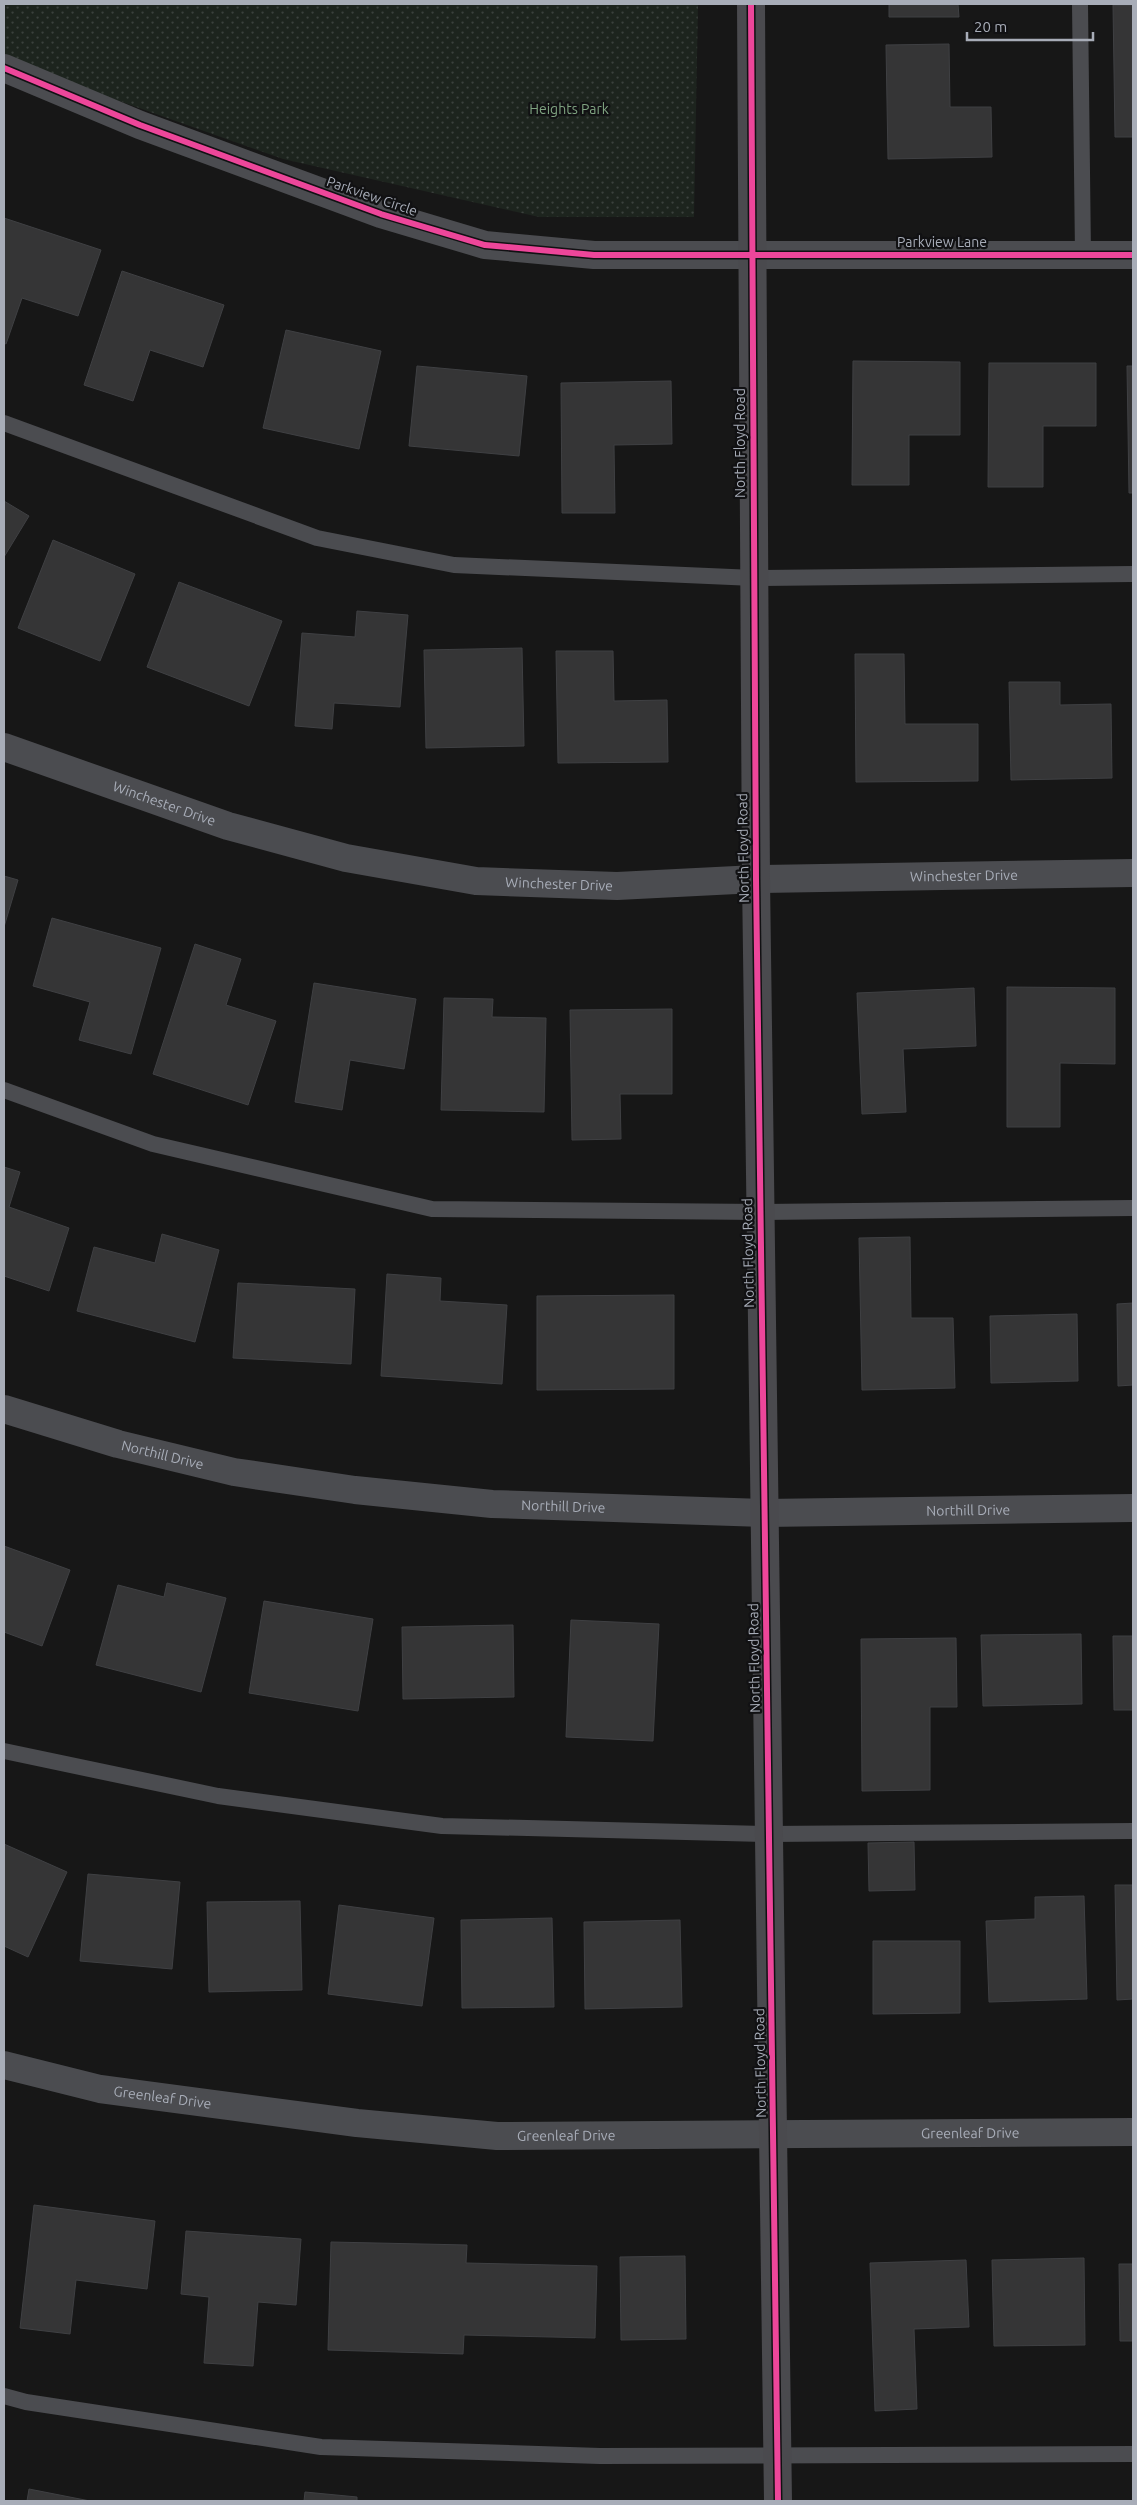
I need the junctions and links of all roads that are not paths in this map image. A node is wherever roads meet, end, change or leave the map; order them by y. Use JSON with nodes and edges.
{"nodes":[{"id":1,"x":751,"y":4,"type":"edge"},
{"id":2,"x":1080,"y":4,"type":"edge"},
{"id":3,"x":4,"y":68,"type":"edge"},
{"id":4,"x":751,"y":255,"type":"junction"},
{"id":5,"x":1083,"y":255,"type":"junction"},
{"id":6,"x":1133,"y":255,"type":"edge"},
{"id":7,"x":4,"y":422,"type":"edge"},
{"id":8,"x":1133,"y":574,"type":"edge"},
{"id":9,"x":754,"y":578,"type":"junction"},
{"id":10,"x":4,"y":747,"type":"edge"},
{"id":11,"x":1133,"y":873,"type":"edge"},
{"id":12,"x":756,"y":878,"type":"junction"},
{"id":13,"x":4,"y":1090,"type":"edge"},
{"id":14,"x":1133,"y":1208,"type":"edge"},
{"id":15,"x":760,"y":1212,"type":"junction"},
{"id":16,"x":4,"y":1409,"type":"edge"},
{"id":17,"x":1133,"y":1508,"type":"edge"},
{"id":18,"x":764,"y":1513,"type":"junction"},
{"id":19,"x":4,"y":1751,"type":"edge"},
{"id":20,"x":1133,"y":1831,"type":"edge"},
{"id":21,"x":769,"y":1834,"type":"junction"},
{"id":22,"x":4,"y":2065,"type":"edge"},
{"id":23,"x":1133,"y":2132,"type":"edge"},
{"id":24,"x":774,"y":2136,"type":"junction"},
{"id":25,"x":4,"y":2396,"type":"edge"},
{"id":26,"x":1133,"y":2454,"type":"edge"},
{"id":27,"x":777,"y":2457,"type":"junction"},
{"id":28,"x":778,"y":2501,"type":"edge"}],
"edges":[{"from":1,"to":4,"type":"street","name":"North Floyd Road"},
{"from":2,"to":5,"type":"lane"},
{"from":3,"to":4,"type":"street","name":"Parkview Circle"},
{"from":4,"to":5,"type":"street","name":"Parkview Lane"},
{"from":4,"to":9,"type":"street","name":"North Floyd Road"},
{"from":5,"to":6,"type":"street","name":"Parkview Lane"},
{"from":7,"to":9,"type":"lane"},
{"from":8,"to":9,"type":"lane"},
{"from":9,"to":12,"type":"street","name":"North Floyd Road"},
{"from":10,"to":12,"type":"street","name":"Winchester Drive"},
{"from":11,"to":12,"type":"street","name":"Winchester Drive"},
{"from":12,"to":15,"type":"street","name":"North Floyd Road"},
{"from":13,"to":15,"type":"lane"},
{"from":14,"to":15,"type":"lane"},
{"from":15,"to":18,"type":"street","name":"North Floyd Road"},
{"from":16,"to":18,"type":"street","name":"Northill Drive"},
{"from":17,"to":18,"type":"street","name":"Northill Drive"},
{"from":18,"to":21,"type":"street","name":"North Floyd Road"},
{"from":19,"to":21,"type":"lane"},
{"from":20,"to":21,"type":"lane"},
{"from":21,"to":24,"type":"street","name":"North Floyd Road"},
{"from":22,"to":24,"type":"street","name":"Greenleaf Drive"},
{"from":23,"to":24,"type":"street","name":"Greenleaf Drive"},
{"from":24,"to":27,"type":"street","name":"North Floyd Road"},
{"from":25,"to":27,"type":"lane"},
{"from":26,"to":27,"type":"lane"},
{"from":27,"to":28,"type":"street","name":"North Floyd Road"}]}
